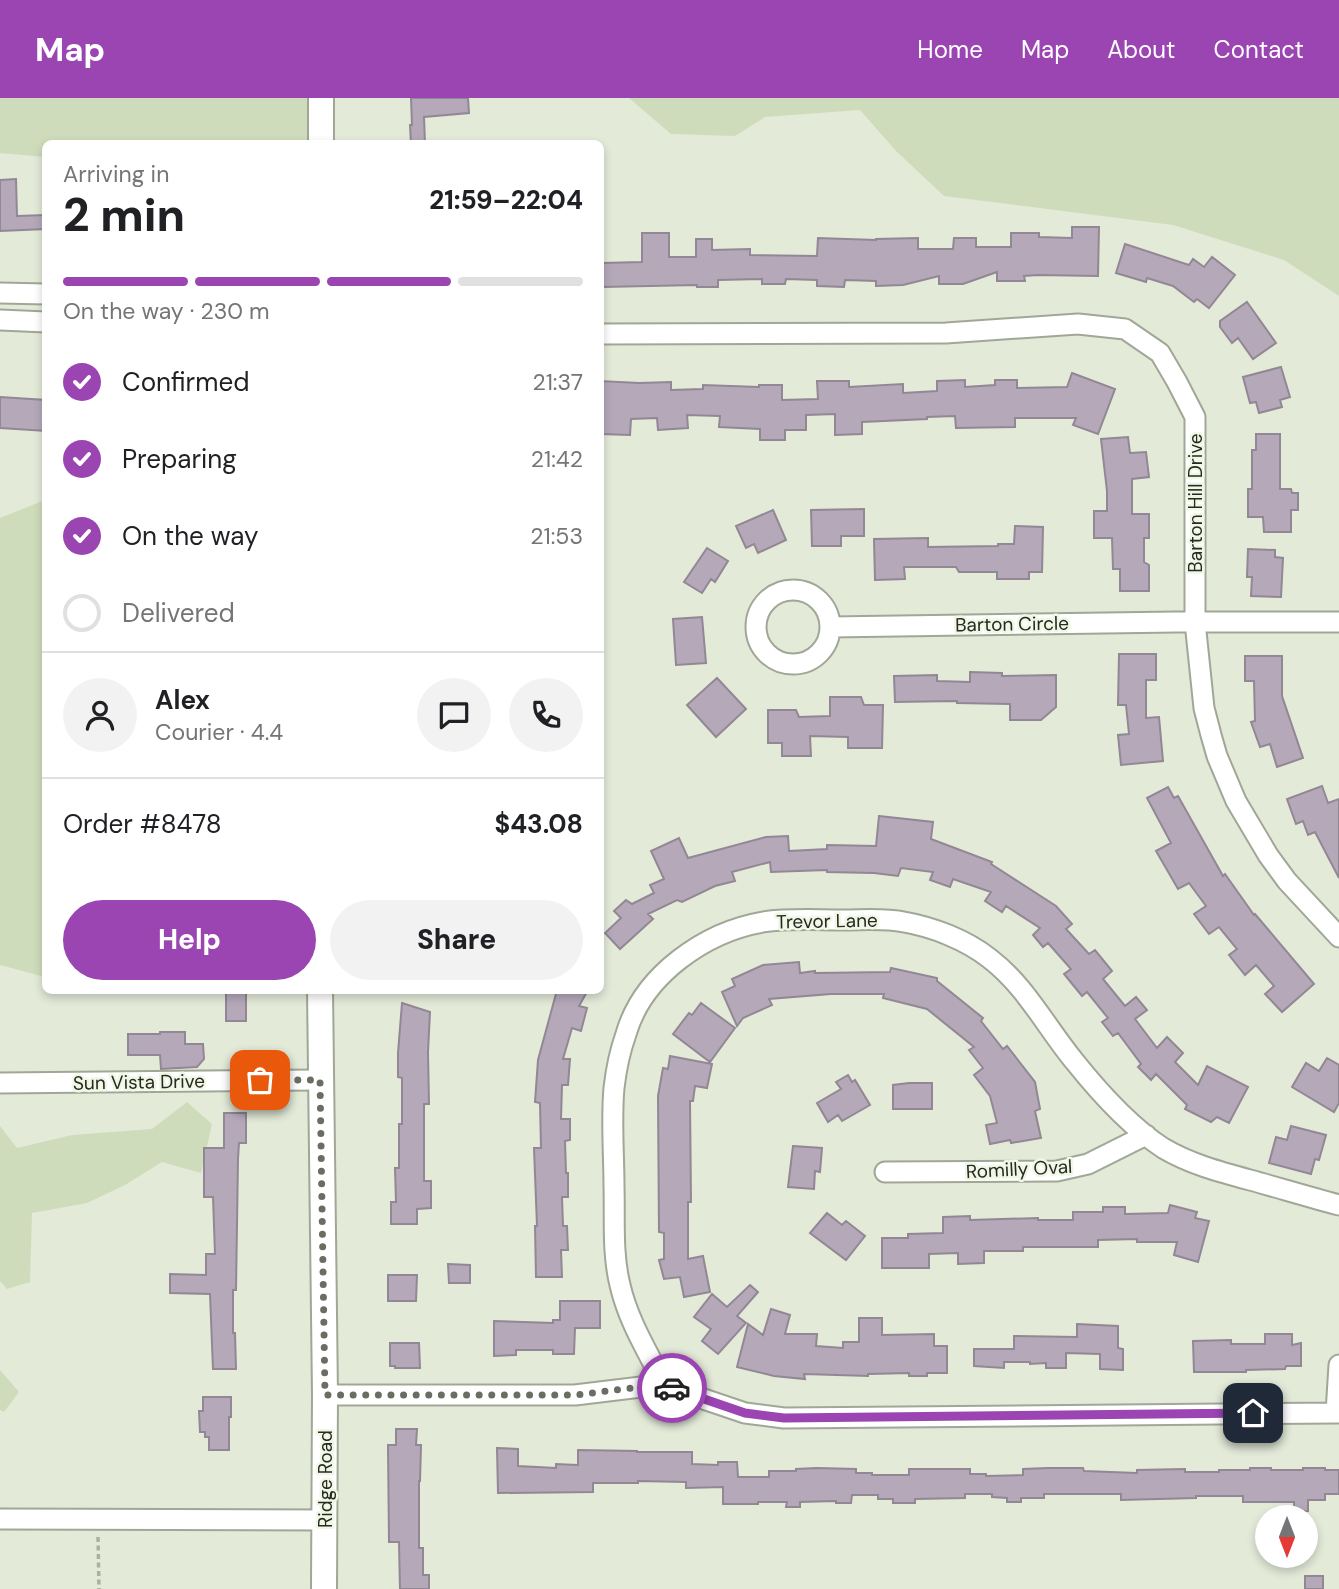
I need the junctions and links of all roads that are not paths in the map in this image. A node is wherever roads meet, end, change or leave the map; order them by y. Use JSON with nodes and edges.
{"nodes":[{"id":1,"x":321,"y":98,"type":"edge"},
{"id":2,"x":321,"y":140,"type":"edge"},
{"id":3,"x":0,"y":293,"type":"edge"},
{"id":4,"x":42,"y":295,"type":"edge"},
{"id":5,"x":0,"y":320,"type":"edge"},
{"id":6,"x":42,"y":321,"type":"edge"},
{"id":7,"x":604,"y":334,"type":"edge"},
{"id":8,"x":1195,"y":622,"type":"junction"},
{"id":9,"x":1339,"y":622,"type":"edge"},
{"id":10,"x":830,"y":626,"type":"dead end"},
{"id":11,"x":1339,"y":937,"type":"edge"},
{"id":12,"x":320,"y":994,"type":"edge"},
{"id":13,"x":320,"y":1080,"type":"junction"},
{"id":14,"x":0,"y":1083,"type":"edge"},
{"id":15,"x":1146,"y":1135,"type":"junction"},
{"id":16,"x":885,"y":1172,"type":"dead end"},
{"id":17,"x":1339,"y":1205,"type":"edge"},
{"id":18,"x":1339,"y":1364,"type":"edge"},
{"id":19,"x":665,"y":1386,"type":"junction"},
{"id":20,"x":325,"y":1395,"type":"junction"},
{"id":21,"x":1338,"y":1413,"type":"edge"},
{"id":22,"x":0,"y":1518,"type":"edge"},
{"id":23,"x":324,"y":1520,"type":"junction"},
{"id":24,"x":324,"y":1589,"type":"edge"}],
"edges":[{"from":1,"to":2,"type":"main road"},
{"from":3,"to":4,"type":"street"},
{"from":5,"to":6,"type":"street"},
{"from":7,"to":8,"type":"street","name":"Barton Hill Drive"},
{"from":8,"to":9,"type":"street","name":"Barton Circle"},
{"from":8,"to":10,"type":"street","name":"Barton Circle"},
{"from":8,"to":11,"type":"street","name":"Barton Hill Drive"},
{"from":12,"to":13,"type":"main road","name":"Ridge Road"},
{"from":13,"to":14,"type":"street","name":"Sun Vista Drive"},
{"from":13,"to":20,"type":"main road","name":"Ridge Road"},
{"from":15,"to":16,"type":"street","name":"Romilly Oval"},
{"from":15,"to":17,"type":"street","name":"Trevor Lane"},
{"from":15,"to":19,"type":"street","name":"Trevor Lane"},
{"from":18,"to":21,"type":"street"},
{"from":19,"to":20,"type":"street"},
{"from":19,"to":21,"type":"street"},
{"from":20,"to":23,"type":"main road","name":"Ridge Road"},
{"from":22,"to":23,"type":"street"},
{"from":23,"to":24,"type":"main road","name":"Ridge Road"}]}
